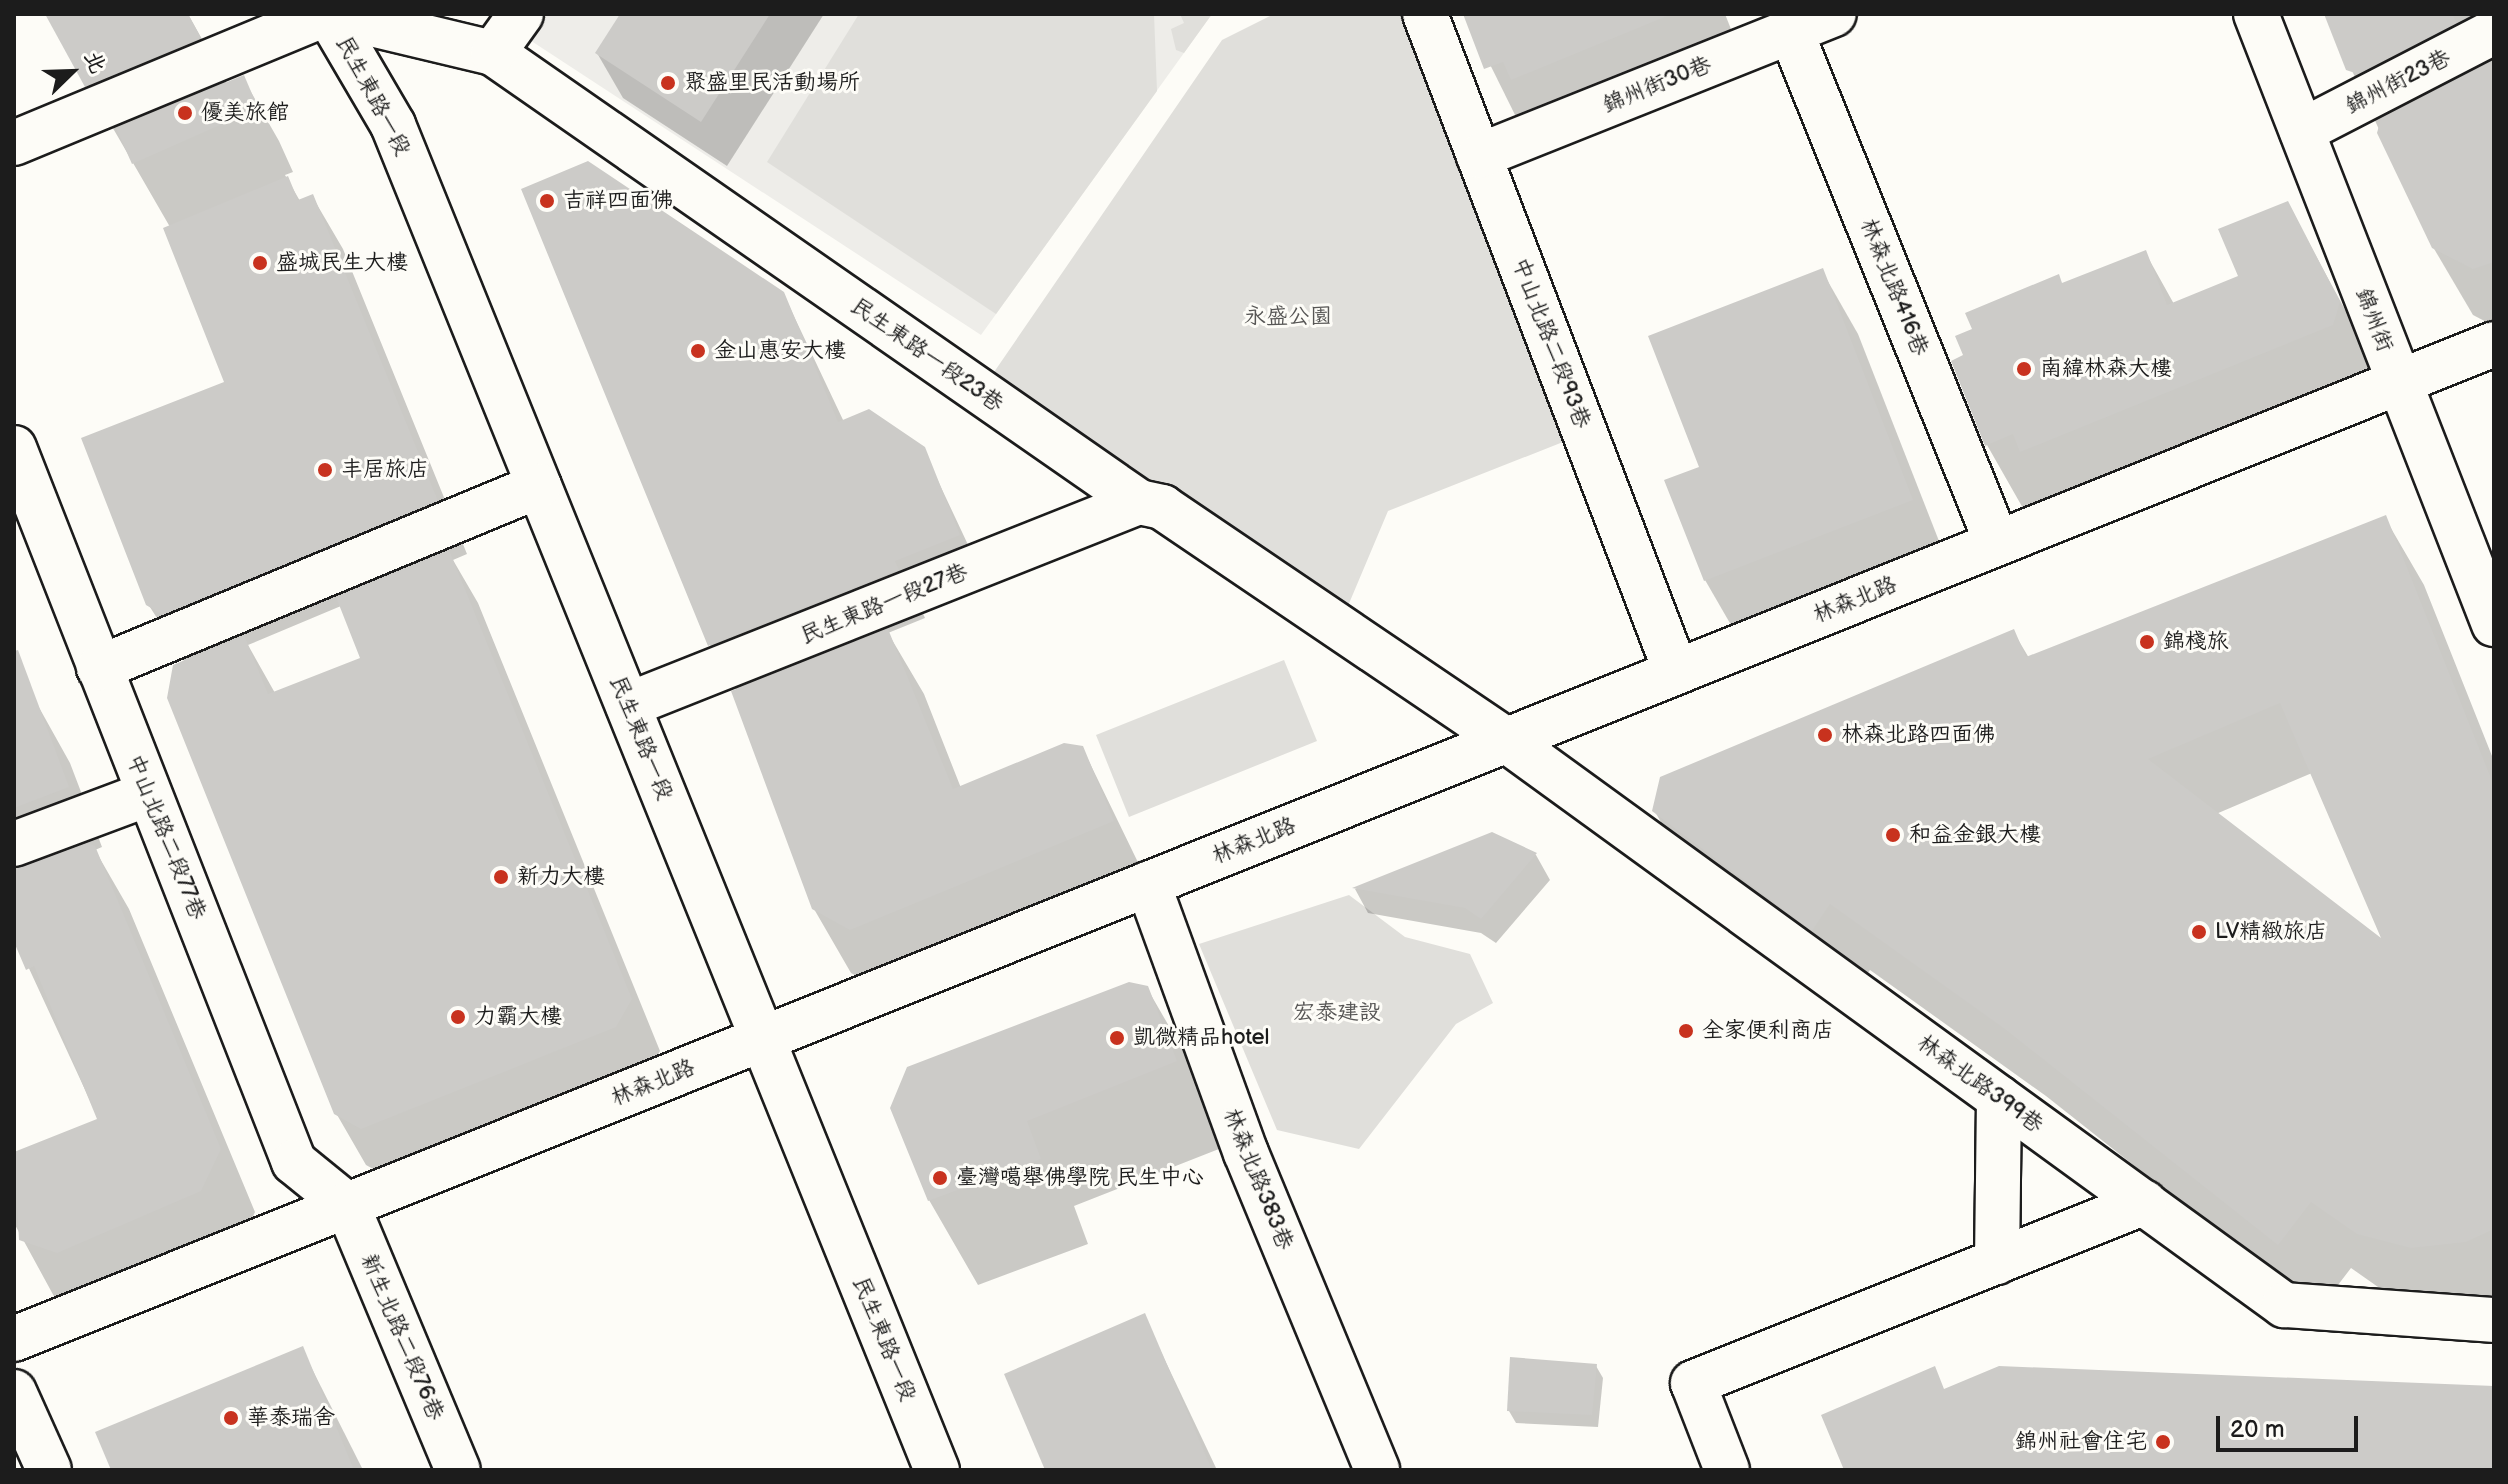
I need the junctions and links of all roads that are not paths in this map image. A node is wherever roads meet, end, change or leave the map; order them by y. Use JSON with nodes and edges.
{"nodes":[{"id":1,"x":328,"y":14,"type":"edge"},
{"id":2,"x":521,"y":14,"type":"edge"},
{"id":3,"x":1425,"y":14,"type":"edge"},
{"id":4,"x":1834,"y":14,"type":"edge"},
{"id":5,"x":2256,"y":14,"type":"edge"},
{"id":6,"x":1791,"y":32,"type":"junction"},
{"id":7,"x":2494,"y":32,"type":"edge"},
{"id":8,"x":493,"y":53,"type":"junction"},
{"id":9,"x":2302,"y":131,"type":"junction"},
{"id":10,"x":14,"y":143,"type":"edge"},
{"id":11,"x":1479,"y":156,"type":"junction"},
{"id":12,"x":2494,"y":344,"type":"edge"},
{"id":13,"x":2398,"y":382,"type":"junction"},
{"id":14,"x":14,"y":448,"type":"edge"},
{"id":15,"x":539,"y":486,"type":"junction"},
{"id":16,"x":1139,"y":502,"type":"junction"},
{"id":17,"x":1997,"y":543,"type":"junction"},
{"id":18,"x":2494,"y":624,"type":"edge"},
{"id":19,"x":99,"y":668,"type":"junction"},
{"id":20,"x":1676,"y":672,"type":"junction"},
{"id":21,"x":628,"y":705,"type":"junction"},
{"id":22,"x":1506,"y":740,"type":"junction"},
{"id":23,"x":148,"y":794,"type":"junction"},
{"id":24,"x":14,"y":844,"type":"edge"},
{"id":25,"x":1148,"y":884,"type":"junction"},
{"id":26,"x":762,"y":1038,"type":"junction"},
{"id":27,"x":1999,"y":1098,"type":"junction"},
{"id":28,"x":2144,"y":1203,"type":"junction"},
{"id":29,"x":347,"y":1205,"type":"junction"},
{"id":30,"x":1997,"y":1262,"type":"junction"},
{"id":31,"x":2494,"y":1320,"type":"edge"},
{"id":32,"x":14,"y":1339,"type":"edge"},
{"id":33,"x":14,"y":1392,"type":"edge"},
{"id":34,"x":49,"y":1470,"type":"edge"},
{"id":35,"x":458,"y":1470,"type":"edge"},
{"id":36,"x":937,"y":1470,"type":"edge"},
{"id":37,"x":1377,"y":1470,"type":"edge"},
{"id":38,"x":1727,"y":1470,"type":"edge"}],
"edges":[{"from":1,"to":8,"type":"street","name":"民生東路一段23巷"},
{"from":1,"to":10,"type":"street"},
{"from":1,"to":15,"type":"street","name":"民生東路一段"},
{"from":2,"to":8,"type":"street"},
{"from":3,"to":11,"type":"street","name":"中山北路二段93巷"},
{"from":4,"to":6,"type":"street","name":"錦州街30巷"},
{"from":5,"to":9,"type":"street","name":"錦州街"},
{"from":6,"to":11,"type":"street","name":"錦州街30巷"},
{"from":6,"to":17,"type":"street","name":"林森北路416巷"},
{"from":7,"to":9,"type":"street","name":"錦州街23巷"},
{"from":8,"to":16,"type":"street","name":"民生東路一段23巷"},
{"from":9,"to":13,"type":"street","name":"錦州街"},
{"from":11,"to":20,"type":"street","name":"中山北路二段93巷"},
{"from":12,"to":13,"type":"street","name":"林森北路"},
{"from":13,"to":17,"type":"street","name":"林森北路"},
{"from":13,"to":18,"type":"street","name":"錦州街"},
{"from":14,"to":19,"type":"street","name":"中山北路二段77巷"},
{"from":15,"to":19,"type":"street"},
{"from":15,"to":21,"type":"street","name":"民生東路一段"},
{"from":16,"to":21,"type":"street","name":"民生東路一段27巷"},
{"from":16,"to":22,"type":"street","name":"民生東路一段23巷"},
{"from":17,"to":20,"type":"street","name":"林森北路"},
{"from":19,"to":23,"type":"street","name":"中山北路二段77巷"},
{"from":20,"to":22,"type":"street","name":"林森北路"},
{"from":21,"to":26,"type":"street","name":"民生東路一段"},
{"from":22,"to":25,"type":"street","name":"林森北路"},
{"from":22,"to":27,"type":"street","name":"林森北路399巷"},
{"from":23,"to":24,"type":"street"},
{"from":23,"to":29,"type":"street","name":"中山北路二段77巷"},
{"from":25,"to":26,"type":"street","name":"林森北路"},
{"from":25,"to":37,"type":"street","name":"林森北路383巷"},
{"from":26,"to":29,"type":"street","name":"林森北路"},
{"from":26,"to":36,"type":"street","name":"民生東路一段"},
{"from":27,"to":28,"type":"street","name":"林森北路399巷"},
{"from":27,"to":30,"type":"street"},
{"from":28,"to":30,"type":"street"},
{"from":28,"to":31,"type":"street","name":"林森北路399巷"},
{"from":29,"to":32,"type":"street","name":"林森北路"},
{"from":29,"to":35,"type":"street","name":"新生北路二段76巷"},
{"from":30,"to":38,"type":"street"},
{"from":33,"to":34,"type":"street"}]}
